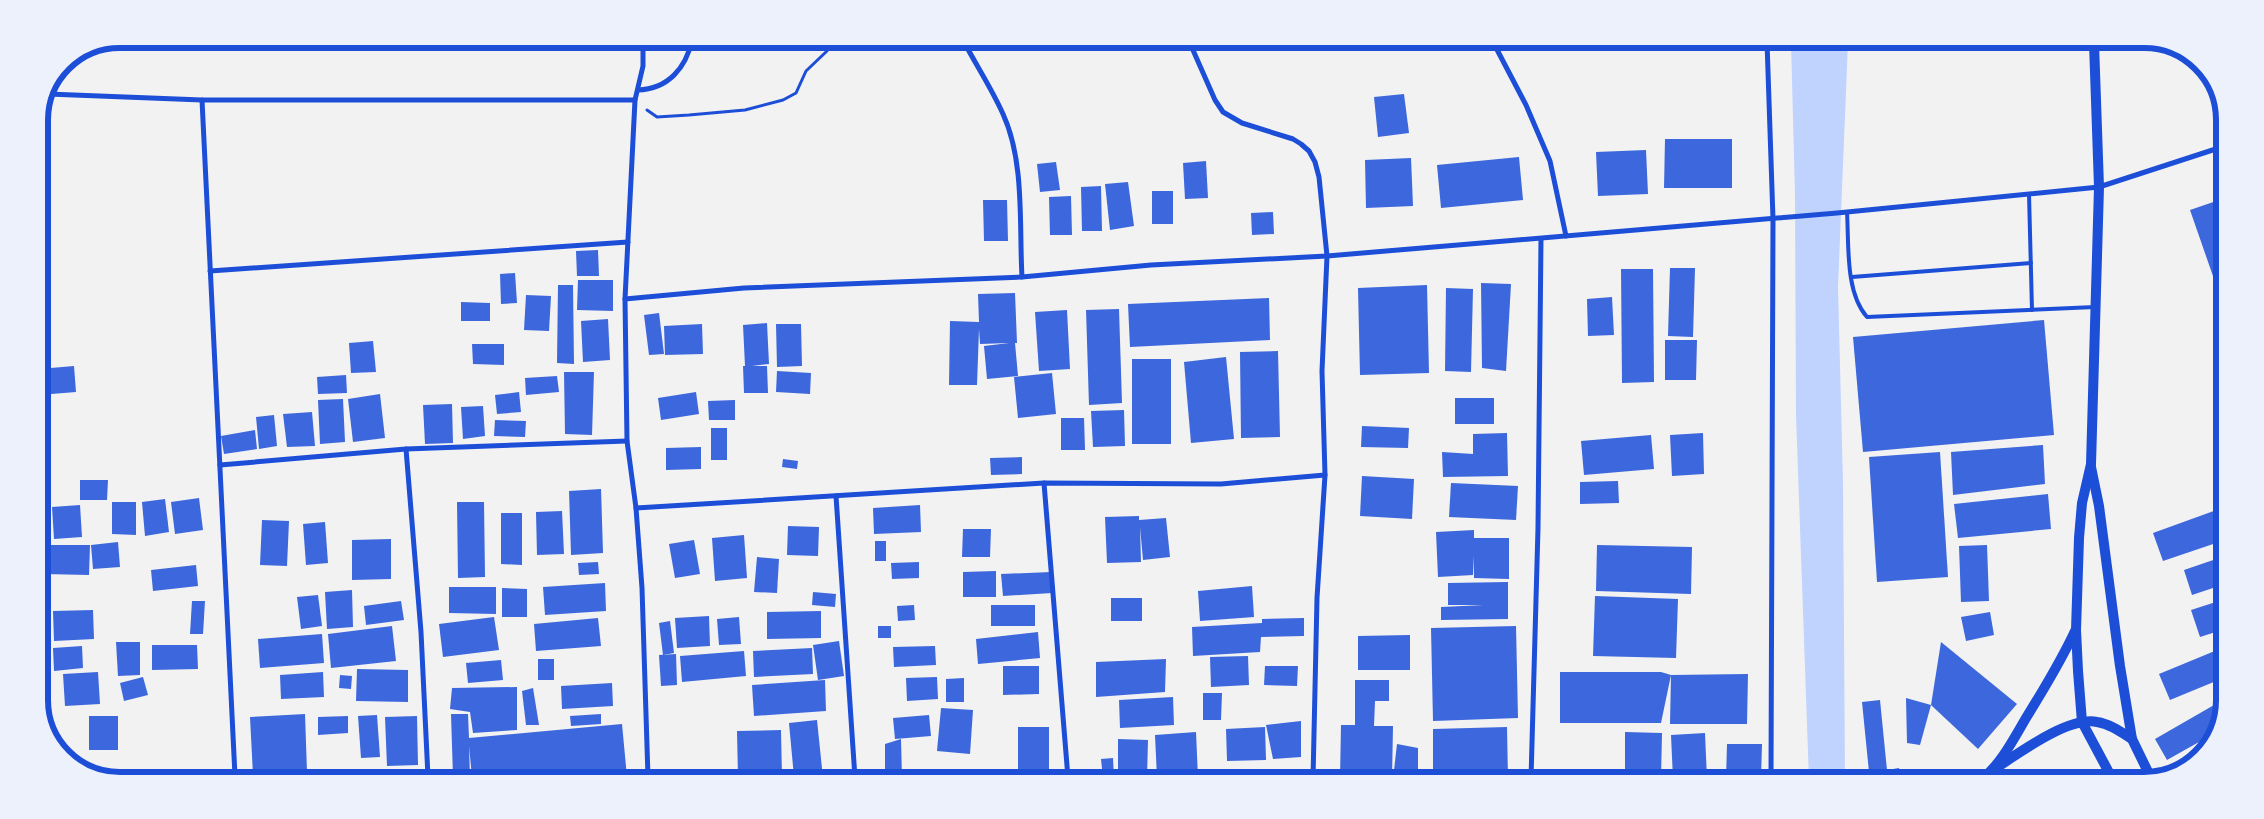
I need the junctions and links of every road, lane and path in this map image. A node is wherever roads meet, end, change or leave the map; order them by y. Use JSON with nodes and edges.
{"nodes":[{"id":1,"x":643,"y":48,"type":"edge"},
{"id":2,"x":690,"y":48,"type":"edge"},
{"id":3,"x":967,"y":48,"type":"edge"},
{"id":4,"x":1192,"y":48,"type":"edge"},
{"id":5,"x":1496,"y":48,"type":"edge"},
{"id":6,"x":1767,"y":48,"type":"edge"},
{"id":7,"x":2094,"y":48,"type":"edge"},
{"id":8,"x":826,"y":51,"type":"dead end"},
{"id":9,"x":638,"y":90,"type":"junction"},
{"id":10,"x":52,"y":94,"type":"edge"},
{"id":11,"x":202,"y":100,"type":"junction"},
{"id":12,"x":635,"y":100,"type":"junction"},
{"id":13,"x":2216,"y":149,"type":"edge"},
{"id":14,"x":2099,"y":187,"type":"junction"},
{"id":15,"x":2030,"y":194,"type":"junction"},
{"id":16,"x":1847,"y":212,"type":"junction"},
{"id":17,"x":1773,"y":218,"type":"junction"},
{"id":18,"x":1566,"y":236,"type":"junction"},
{"id":19,"x":1540,"y":239,"type":"junction"},
{"id":20,"x":628,"y":242,"type":"junction"},
{"id":21,"x":1327,"y":256,"type":"junction"},
{"id":22,"x":2031,"y":263,"type":"junction"},
{"id":23,"x":210,"y":271,"type":"junction"},
{"id":24,"x":1022,"y":277,"type":"junction"},
{"id":25,"x":1852,"y":278,"type":"junction"},
{"id":26,"x":626,"y":299,"type":"junction"},
{"id":27,"x":2096,"y":307,"type":"junction"},
{"id":28,"x":2032,"y":310,"type":"junction"},
{"id":29,"x":627,"y":441,"type":"junction"},
{"id":30,"x":406,"y":449,"type":"junction"},
{"id":31,"x":2091,"y":464,"type":"junction"},
{"id":32,"x":220,"y":465,"type":"junction"},
{"id":33,"x":1325,"y":475,"type":"junction"},
{"id":34,"x":1044,"y":483,"type":"junction"},
{"id":35,"x":836,"y":496,"type":"junction"},
{"id":36,"x":636,"y":508,"type":"junction"},
{"id":37,"x":2076,"y":630,"type":"junction"},
{"id":38,"x":2082,"y":722,"type":"junction"},
{"id":39,"x":2132,"y":739,"type":"junction"},
{"id":40,"x":1993,"y":770,"type":"junction"},
{"id":41,"x":2148,"y":771,"type":"edge"},
{"id":42,"x":235,"y":772,"type":"edge"},
{"id":43,"x":428,"y":772,"type":"edge"},
{"id":44,"x":648,"y":772,"type":"edge"},
{"id":45,"x":855,"y":772,"type":"edge"},
{"id":46,"x":1068,"y":772,"type":"edge"},
{"id":47,"x":1313,"y":772,"type":"edge"},
{"id":48,"x":1531,"y":772,"type":"edge"},
{"id":49,"x":1771,"y":772,"type":"edge"},
{"id":50,"x":1991,"y":772,"type":"edge"},
{"id":51,"x":2109,"y":772,"type":"edge"}],
"edges":[{"from":1,"to":9,"type":"street"},
{"from":2,"to":9,"type":"street"},
{"from":3,"to":24,"type":"street"},
{"from":4,"to":21,"type":"street"},
{"from":5,"to":18,"type":"street"},
{"from":6,"to":17,"type":"street"},
{"from":7,"to":14,"type":"main road"},
{"from":8,"to":12,"type":"path"},
{"from":9,"to":12,"type":"street"},
{"from":10,"to":11,"type":"street"},
{"from":11,"to":12,"type":"street"},
{"from":11,"to":23,"type":"street"},
{"from":12,"to":20,"type":"street"},
{"from":13,"to":14,"type":"street"},
{"from":14,"to":15,"type":"street"},
{"from":14,"to":27,"type":"main road"},
{"from":15,"to":16,"type":"street"},
{"from":15,"to":22,"type":"lane"},
{"from":16,"to":17,"type":"street"},
{"from":16,"to":25,"type":"lane"},
{"from":17,"to":18,"type":"street"},
{"from":17,"to":49,"type":"street"},
{"from":18,"to":19,"type":"street"},
{"from":19,"to":21,"type":"street"},
{"from":19,"to":48,"type":"street"},
{"from":20,"to":23,"type":"street"},
{"from":20,"to":26,"type":"street"},
{"from":21,"to":24,"type":"street"},
{"from":21,"to":33,"type":"street"},
{"from":22,"to":25,"type":"lane"},
{"from":22,"to":28,"type":"lane"},
{"from":23,"to":32,"type":"street"},
{"from":24,"to":26,"type":"street"},
{"from":25,"to":28,"type":"lane"},
{"from":26,"to":29,"type":"street"},
{"from":27,"to":28,"type":"lane"},
{"from":27,"to":31,"type":"main road"},
{"from":29,"to":30,"type":"street"},
{"from":29,"to":36,"type":"street"},
{"from":30,"to":32,"type":"street"},
{"from":30,"to":43,"type":"street"},
{"from":31,"to":37,"type":"main road"},
{"from":31,"to":39,"type":"main road"},
{"from":32,"to":42,"type":"street"},
{"from":33,"to":34,"type":"street"},
{"from":33,"to":47,"type":"street"},
{"from":34,"to":35,"type":"street"},
{"from":34,"to":46,"type":"street"},
{"from":35,"to":36,"type":"street"},
{"from":35,"to":45,"type":"street"},
{"from":36,"to":44,"type":"street"},
{"from":37,"to":38,"type":"main road"},
{"from":37,"to":40,"type":"main road"},
{"from":38,"to":39,"type":"main road"},
{"from":38,"to":40,"type":"main road"},
{"from":38,"to":51,"type":"main road"},
{"from":39,"to":41,"type":"main road"},
{"from":40,"to":50,"type":"main road"}]}
